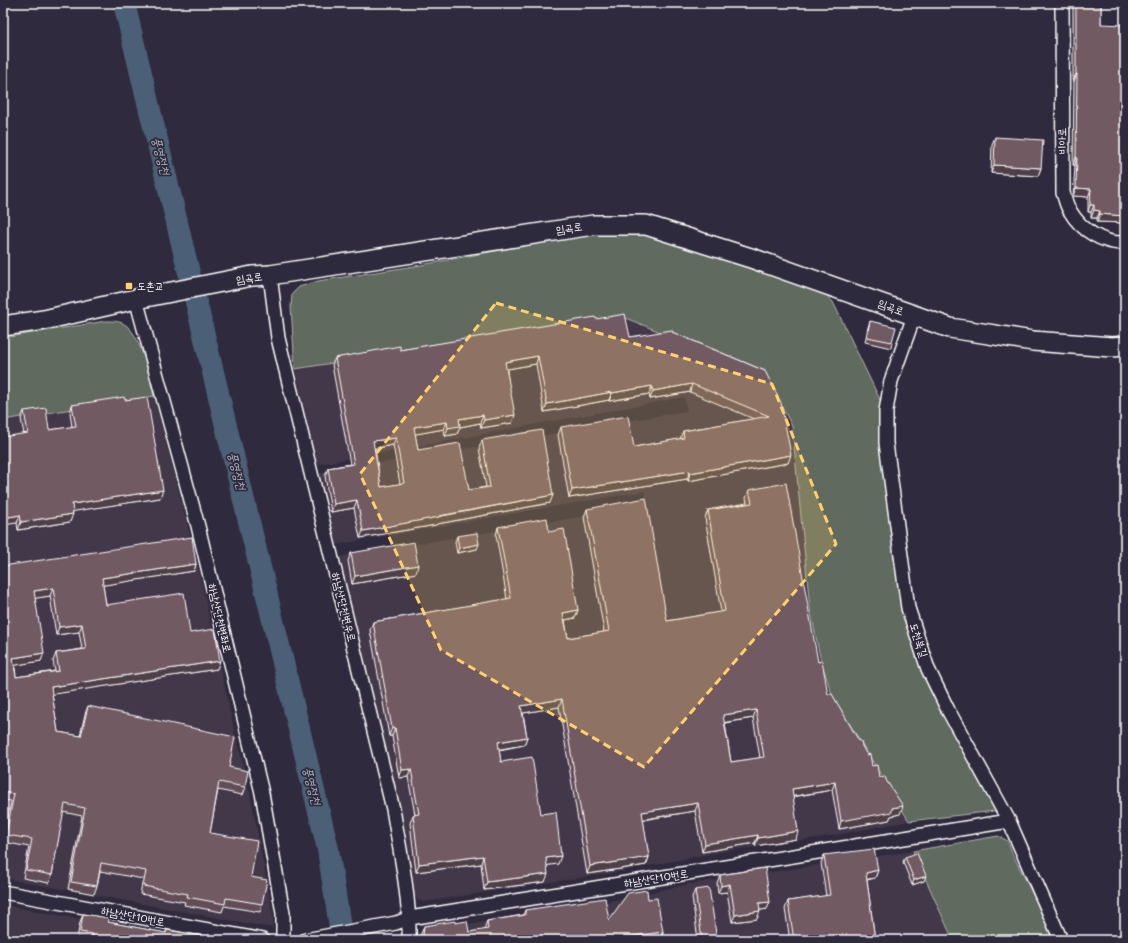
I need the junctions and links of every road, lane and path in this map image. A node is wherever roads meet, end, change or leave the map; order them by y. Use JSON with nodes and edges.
{"nodes":[{"id":1,"x":1062,"y":3,"type":"edge"},
{"id":2,"x":1125,"y":243,"type":"edge"},
{"id":3,"x":261,"y":276,"type":"junction"},
{"id":4,"x":145,"y":298,"type":"junction"},
{"id":5,"x":914,"y":316,"type":"junction"},
{"id":6,"x":3,"y":326,"type":"edge"},
{"id":7,"x":1125,"y":346,"type":"edge"},
{"id":8,"x":1009,"y":821,"type":"junction"},
{"id":9,"x":3,"y":892,"type":"edge"},
{"id":10,"x":410,"y":918,"type":"junction"},
{"id":11,"x":263,"y":940,"type":"edge"},
{"id":12,"x":283,"y":940,"type":"edge"},
{"id":13,"x":305,"y":940,"type":"edge"},
{"id":14,"x":409,"y":940,"type":"edge"},
{"id":15,"x":1060,"y":940,"type":"edge"}],
"edges":[{"from":1,"to":2,"type":"street","name":"비아로"},
{"from":3,"to":4,"type":"main road","name":"임곡로"},
{"from":3,"to":5,"type":"main road","name":"임곡로"},
{"from":3,"to":10,"type":"street","name":"하남산단천변우로"},
{"from":4,"to":6,"type":"main road","name":"임곡로"},
{"from":4,"to":12,"type":"street","name":"하남산단천변좌로"},
{"from":5,"to":7,"type":"main road","name":"임곡로"},
{"from":5,"to":8,"type":"street","name":"도천북길"},
{"from":8,"to":10,"type":"street","name":"하남산단10번로"},
{"from":8,"to":15,"type":"street","name":"도천북길"},
{"from":9,"to":11,"type":"street","name":"하남산단10번로"},
{"from":10,"to":13,"type":"street","name":"하남산단10번로"},
{"from":10,"to":14,"type":"street","name":"하남산단천변우로"}]}
